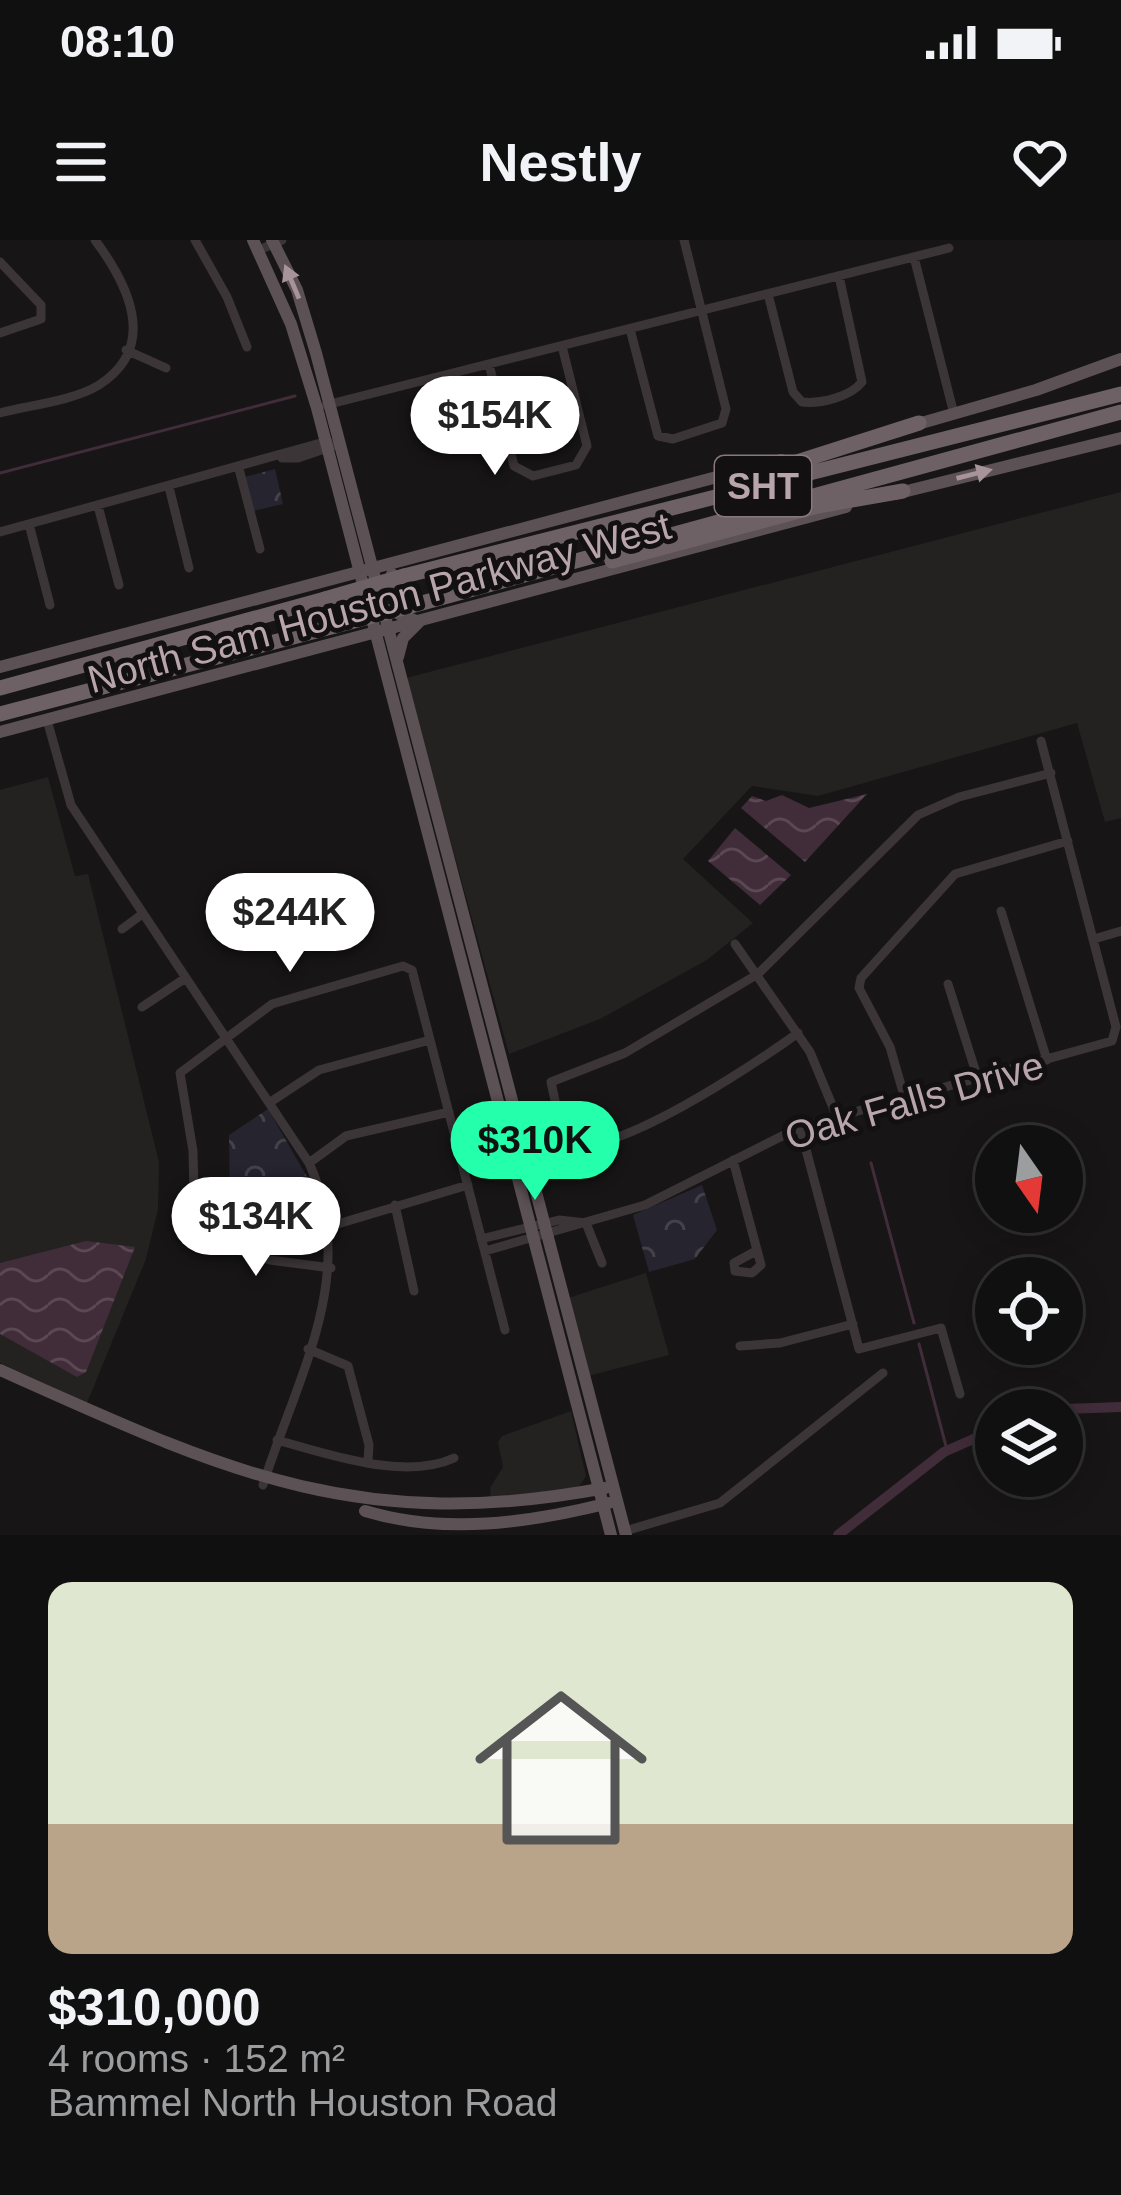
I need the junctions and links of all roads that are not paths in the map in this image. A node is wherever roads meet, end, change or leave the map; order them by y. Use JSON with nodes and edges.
{"nodes":[{"id":1,"x":95,"y":240,"type":"edge"},
{"id":2,"x":196,"y":240,"type":"edge"},
{"id":3,"x":684,"y":240,"type":"edge"},
{"id":4,"x":276,"y":241,"type":"edge"},
{"id":5,"x":256,"y":245,"type":"edge"},
{"id":6,"x":949,"y":248,"type":"dead end"},
{"id":7,"x":914,"y":257,"type":"junction"},
{"id":8,"x":0,"y":262,"type":"edge"},
{"id":9,"x":839,"y":276,"type":"junction"},
{"id":10,"x":767,"y":294,"type":"junction"},
{"id":11,"x":702,"y":311,"type":"junction"},
{"id":12,"x":630,"y":329,"type":"junction"},
{"id":13,"x":0,"y":333,"type":"edge"},
{"id":14,"x":562,"y":346,"type":"junction"},
{"id":15,"x":247,"y":347,"type":"dead end"},
{"id":16,"x":126,"y":350,"type":"junction"},
{"id":17,"x":1121,"y":358,"type":"edge"},
{"id":18,"x":489,"y":364,"type":"junction"},
{"id":19,"x":166,"y":368,"type":"dead end"},
{"id":20,"x":1121,"y":394,"type":"edge"},
{"id":21,"x":323,"y":406,"type":"junction"},
{"id":22,"x":1121,"y":412,"type":"edge"},
{"id":23,"x":0,"y":413,"type":"edge"},
{"id":24,"x":954,"y":414,"type":"junction"},
{"id":25,"x":919,"y":423,"type":"junction"},
{"id":26,"x":1121,"y":438,"type":"edge"},
{"id":27,"x":330,"y":445,"type":"junction"},
{"id":28,"x":238,"y":469,"type":"junction"},
{"id":29,"x":169,"y":487,"type":"junction"},
{"id":30,"x":903,"y":491,"type":"junction"},
{"id":31,"x":98,"y":506,"type":"junction"},
{"id":32,"x":29,"y":524,"type":"junction"},
{"id":33,"x":0,"y":532,"type":"edge"},
{"id":34,"x":357,"y":540,"type":"junction"},
{"id":35,"x":260,"y":549,"type":"dead end"},
{"id":36,"x":503,"y":551,"type":"junction"},
{"id":37,"x":398,"y":567,"type":"junction"},
{"id":38,"x":189,"y":568,"type":"dead end"},
{"id":39,"x":365,"y":570,"type":"junction"},
{"id":40,"x":329,"y":579,"type":"junction"},
{"id":41,"x":119,"y":585,"type":"dead end"},
{"id":42,"x":439,"y":599,"type":"junction"},
{"id":43,"x":50,"y":604,"type":"dead end"},
{"id":44,"x":415,"y":614,"type":"junction"},
{"id":45,"x":381,"y":632,"type":"junction"},
{"id":46,"x":350,"y":640,"type":"junction"},
{"id":47,"x":389,"y":664,"type":"junction"},
{"id":48,"x":0,"y":667,"type":"edge"},
{"id":49,"x":0,"y":688,"type":"edge"},
{"id":50,"x":0,"y":714,"type":"edge"},
{"id":51,"x":47,"y":720,"type":"junction"},
{"id":52,"x":0,"y":732,"type":"edge"},
{"id":53,"x":1041,"y":741,"type":"dead end"},
{"id":54,"x":1051,"y":773,"type":"junction"},
{"id":55,"x":1068,"y":841,"type":"junction"},
{"id":56,"x":1001,"y":911,"type":"dead end"},
{"id":57,"x":141,"y":915,"type":"junction"},
{"id":58,"x":122,"y":928,"type":"dead end"},
{"id":59,"x":1121,"y":932,"type":"edge"},
{"id":60,"x":1094,"y":939,"type":"junction"},
{"id":61,"x":735,"y":944,"type":"dead end"},
{"id":62,"x":758,"y":974,"type":"junction"},
{"id":63,"x":184,"y":979,"type":"junction"},
{"id":64,"x":948,"y":984,"type":"dead end"},
{"id":65,"x":142,"y":1007,"type":"dead end"},
{"id":66,"x":798,"y":1033,"type":"junction"},
{"id":67,"x":225,"y":1039,"type":"junction"},
{"id":68,"x":430,"y":1040,"type":"junction"},
{"id":69,"x":1047,"y":1060,"type":"junction"},
{"id":70,"x":978,"y":1079,"type":"junction"},
{"id":71,"x":905,"y":1099,"type":"junction"},
{"id":72,"x":269,"y":1103,"type":"junction"},
{"id":73,"x":448,"y":1112,"type":"junction"},
{"id":74,"x":556,"y":1113,"type":"junction"},
{"id":75,"x":837,"y":1117,"type":"junction"},
{"id":76,"x":511,"y":1124,"type":"junction"},
{"id":77,"x":800,"y":1127,"type":"junction"},
{"id":78,"x":733,"y":1160,"type":"junction"},
{"id":79,"x":309,"y":1163,"type":"junction"},
{"id":80,"x":468,"y":1185,"type":"junction"},
{"id":81,"x":395,"y":1205,"type":"junction"},
{"id":82,"x":586,"y":1223,"type":"junction"},
{"id":83,"x":331,"y":1226,"type":"junction"},
{"id":84,"x":538,"y":1231,"type":"junction"},
{"id":85,"x":482,"y":1239,"type":"junction"},
{"id":86,"x":484,"y":1251,"type":"junction"},
{"id":87,"x":756,"y":1251,"type":"dead end"},
{"id":88,"x":602,"y":1263,"type":"dead end"},
{"id":89,"x":332,"y":1268,"type":"junction"},
{"id":90,"x":414,"y":1291,"type":"dead end"},
{"id":91,"x":853,"y":1324,"type":"junction"},
{"id":92,"x":505,"y":1330,"type":"dead end"},
{"id":93,"x":740,"y":1346,"type":"dead end"},
{"id":94,"x":308,"y":1349,"type":"junction"},
{"id":95,"x":0,"y":1370,"type":"edge"},
{"id":96,"x":883,"y":1373,"type":"dead end"},
{"id":97,"x":960,"y":1394,"type":"dead end"},
{"id":98,"x":277,"y":1440,"type":"junction"},
{"id":99,"x":454,"y":1458,"type":"dead end"},
{"id":100,"x":368,"y":1461,"type":"junction"},
{"id":101,"x":263,"y":1485,"type":"junction"},
{"id":102,"x":607,"y":1496,"type":"junction"},
{"id":103,"x":620,"y":1534,"type":"edge"}],
"edges":[{"from":1,"to":16,"type":"street"},
{"from":2,"to":15,"type":"street"},
{"from":3,"to":11,"type":"street"},
{"from":4,"to":5,"type":"street"},
{"from":21,"to":4,"type":"main road","one_way":true},
{"from":5,"to":21,"type":"main road"},
{"from":6,"to":7,"type":"street"},
{"from":7,"to":9,"type":"street"},
{"from":7,"to":24,"type":"street"},
{"from":8,"to":13,"type":"street"},
{"from":9,"to":10,"type":"street"},
{"from":9,"to":10,"type":"street"},
{"from":10,"to":11,"type":"street"},
{"from":11,"to":12,"type":"street"},
{"from":11,"to":12,"type":"street"},
{"from":12,"to":14,"type":"street"},
{"from":14,"to":18,"type":"street"},
{"from":14,"to":18,"type":"street"},
{"from":16,"to":19,"type":"street"},
{"from":16,"to":23,"type":"street"},
{"from":17,"to":24,"type":"main road","name":"North Sam Houston Parkway West"},
{"from":18,"to":21,"type":"street"},
{"from":20,"to":36,"type":"highway","number":"SHT"},
{"from":21,"to":27,"type":"main road"},
{"from":22,"to":42,"type":"highway","number":"SHT"},
{"from":24,"to":25,"type":"main road","name":"North Sam Houston Parkway West"},
{"from":25,"to":36,"type":"highway"},
{"from":25,"to":37,"type":"main road","name":"North Sam Houston Parkway West"},
{"from":30,"to":26,"type":"main road","name":"North Sam Houston Parkway West","one_way":true},
{"from":27,"to":28,"type":"street"},
{"from":27,"to":34,"type":"main road"},
{"from":28,"to":29,"type":"street"},
{"from":28,"to":35,"type":"street"},
{"from":29,"to":31,"type":"street"},
{"from":29,"to":38,"type":"street"},
{"from":30,"to":42,"type":"highway"},
{"from":30,"to":44,"type":"main road","name":"North Sam Houston Parkway West"},
{"from":31,"to":32,"type":"street"},
{"from":31,"to":41,"type":"street"},
{"from":32,"to":33,"type":"street"},
{"from":32,"to":43,"type":"street"},
{"from":34,"to":37,"type":"main road"},
{"from":34,"to":39,"type":"main road"},
{"from":34,"to":40,"type":"main road"},
{"from":36,"to":37,"type":"highway","number":"SHT"},
{"from":37,"to":39,"type":"main road","name":"North Sam Houston Parkway West"},
{"from":37,"to":44,"type":"main road"},
{"from":37,"to":49,"type":"highway","number":"SHT","bridge":true},
{"from":39,"to":40,"type":"main road","name":"North Sam Houston Parkway West"},
{"from":39,"to":45,"type":"main road"},
{"from":40,"to":46,"type":"main road"},
{"from":40,"to":48,"type":"main road","name":"North Sam Houston Parkway West"},
{"from":42,"to":44,"type":"highway","number":"SHT"},
{"from":44,"to":45,"type":"main road","name":"North Sam Houston Parkway West"},
{"from":44,"to":47,"type":"main road"},
{"from":44,"to":50,"type":"highway","number":"SHT","bridge":true},
{"from":45,"to":46,"type":"main road","name":"North Sam Houston Parkway West"},
{"from":45,"to":47,"type":"main road"},
{"from":46,"to":47,"type":"main road"},
{"from":46,"to":51,"type":"main road","name":"North Sam Houston Parkway West"},
{"from":47,"to":76,"type":"main road"},
{"from":51,"to":52,"type":"main road","name":"North Sam Houston Parkway West"},
{"from":51,"to":57,"type":"street"},
{"from":53,"to":54,"type":"street"},
{"from":54,"to":55,"type":"street"},
{"from":54,"to":62,"type":"street"},
{"from":55,"to":60,"type":"street"},
{"from":55,"to":71,"type":"street"},
{"from":56,"to":69,"type":"street"},
{"from":57,"to":58,"type":"street"},
{"from":57,"to":63,"type":"street"},
{"from":59,"to":60,"type":"street"},
{"from":60,"to":69,"type":"street","name":"Oak Falls Drive"},
{"from":61,"to":62,"type":"street"},
{"from":62,"to":66,"type":"street"},
{"from":62,"to":74,"type":"street"},
{"from":63,"to":65,"type":"street"},
{"from":63,"to":67,"type":"street"},
{"from":64,"to":70,"type":"street"},
{"from":66,"to":74,"type":"street"},
{"from":66,"to":75,"type":"street"},
{"from":67,"to":68,"type":"street"},
{"from":67,"to":72,"type":"street"},
{"from":67,"to":89,"type":"street"},
{"from":68,"to":72,"type":"street"},
{"from":68,"to":73,"type":"street"},
{"from":69,"to":70,"type":"street","name":"Oak Falls Drive"},
{"from":70,"to":71,"type":"street","name":"Oak Falls Drive"},
{"from":71,"to":75,"type":"street","name":"Oak Falls Drive"},
{"from":72,"to":79,"type":"street"},
{"from":73,"to":79,"type":"street"},
{"from":73,"to":80,"type":"street"},
{"from":74,"to":76,"type":"street"},
{"from":75,"to":77,"type":"street","name":"Oak Falls Drive"},
{"from":76,"to":84,"type":"main road"},
{"from":77,"to":78,"type":"street","name":"Oak Falls Drive"},
{"from":77,"to":91,"type":"street"},
{"from":78,"to":82,"type":"street","name":"Oak Falls Drive"},
{"from":78,"to":87,"type":"street"},
{"from":79,"to":83,"type":"street"},
{"from":80,"to":81,"type":"street"},
{"from":80,"to":85,"type":"street"},
{"from":81,"to":83,"type":"street"},
{"from":81,"to":90,"type":"street"},
{"from":82,"to":84,"type":"street","name":"Oak Falls Drive"},
{"from":82,"to":88,"type":"street"},
{"from":83,"to":89,"type":"street"},
{"from":84,"to":85,"type":"street","name":"Oak Falls Drive"},
{"from":84,"to":86,"type":"street","name":"Oak Falls Drive"},
{"from":84,"to":102,"type":"main road"},
{"from":85,"to":86,"type":"street"},
{"from":86,"to":92,"type":"street"},
{"from":89,"to":94,"type":"street"},
{"from":91,"to":93,"type":"street"},
{"from":91,"to":97,"type":"street"},
{"from":94,"to":98,"type":"street"},
{"from":94,"to":100,"type":"street"},
{"from":95,"to":101,"type":"main road"},
{"from":96,"to":103,"type":"street"},
{"from":98,"to":100,"type":"street"},
{"from":98,"to":101,"type":"street"},
{"from":99,"to":100,"type":"street"},
{"from":101,"to":102,"type":"main road"},
{"from":102,"to":103,"type":"main road"}]}
